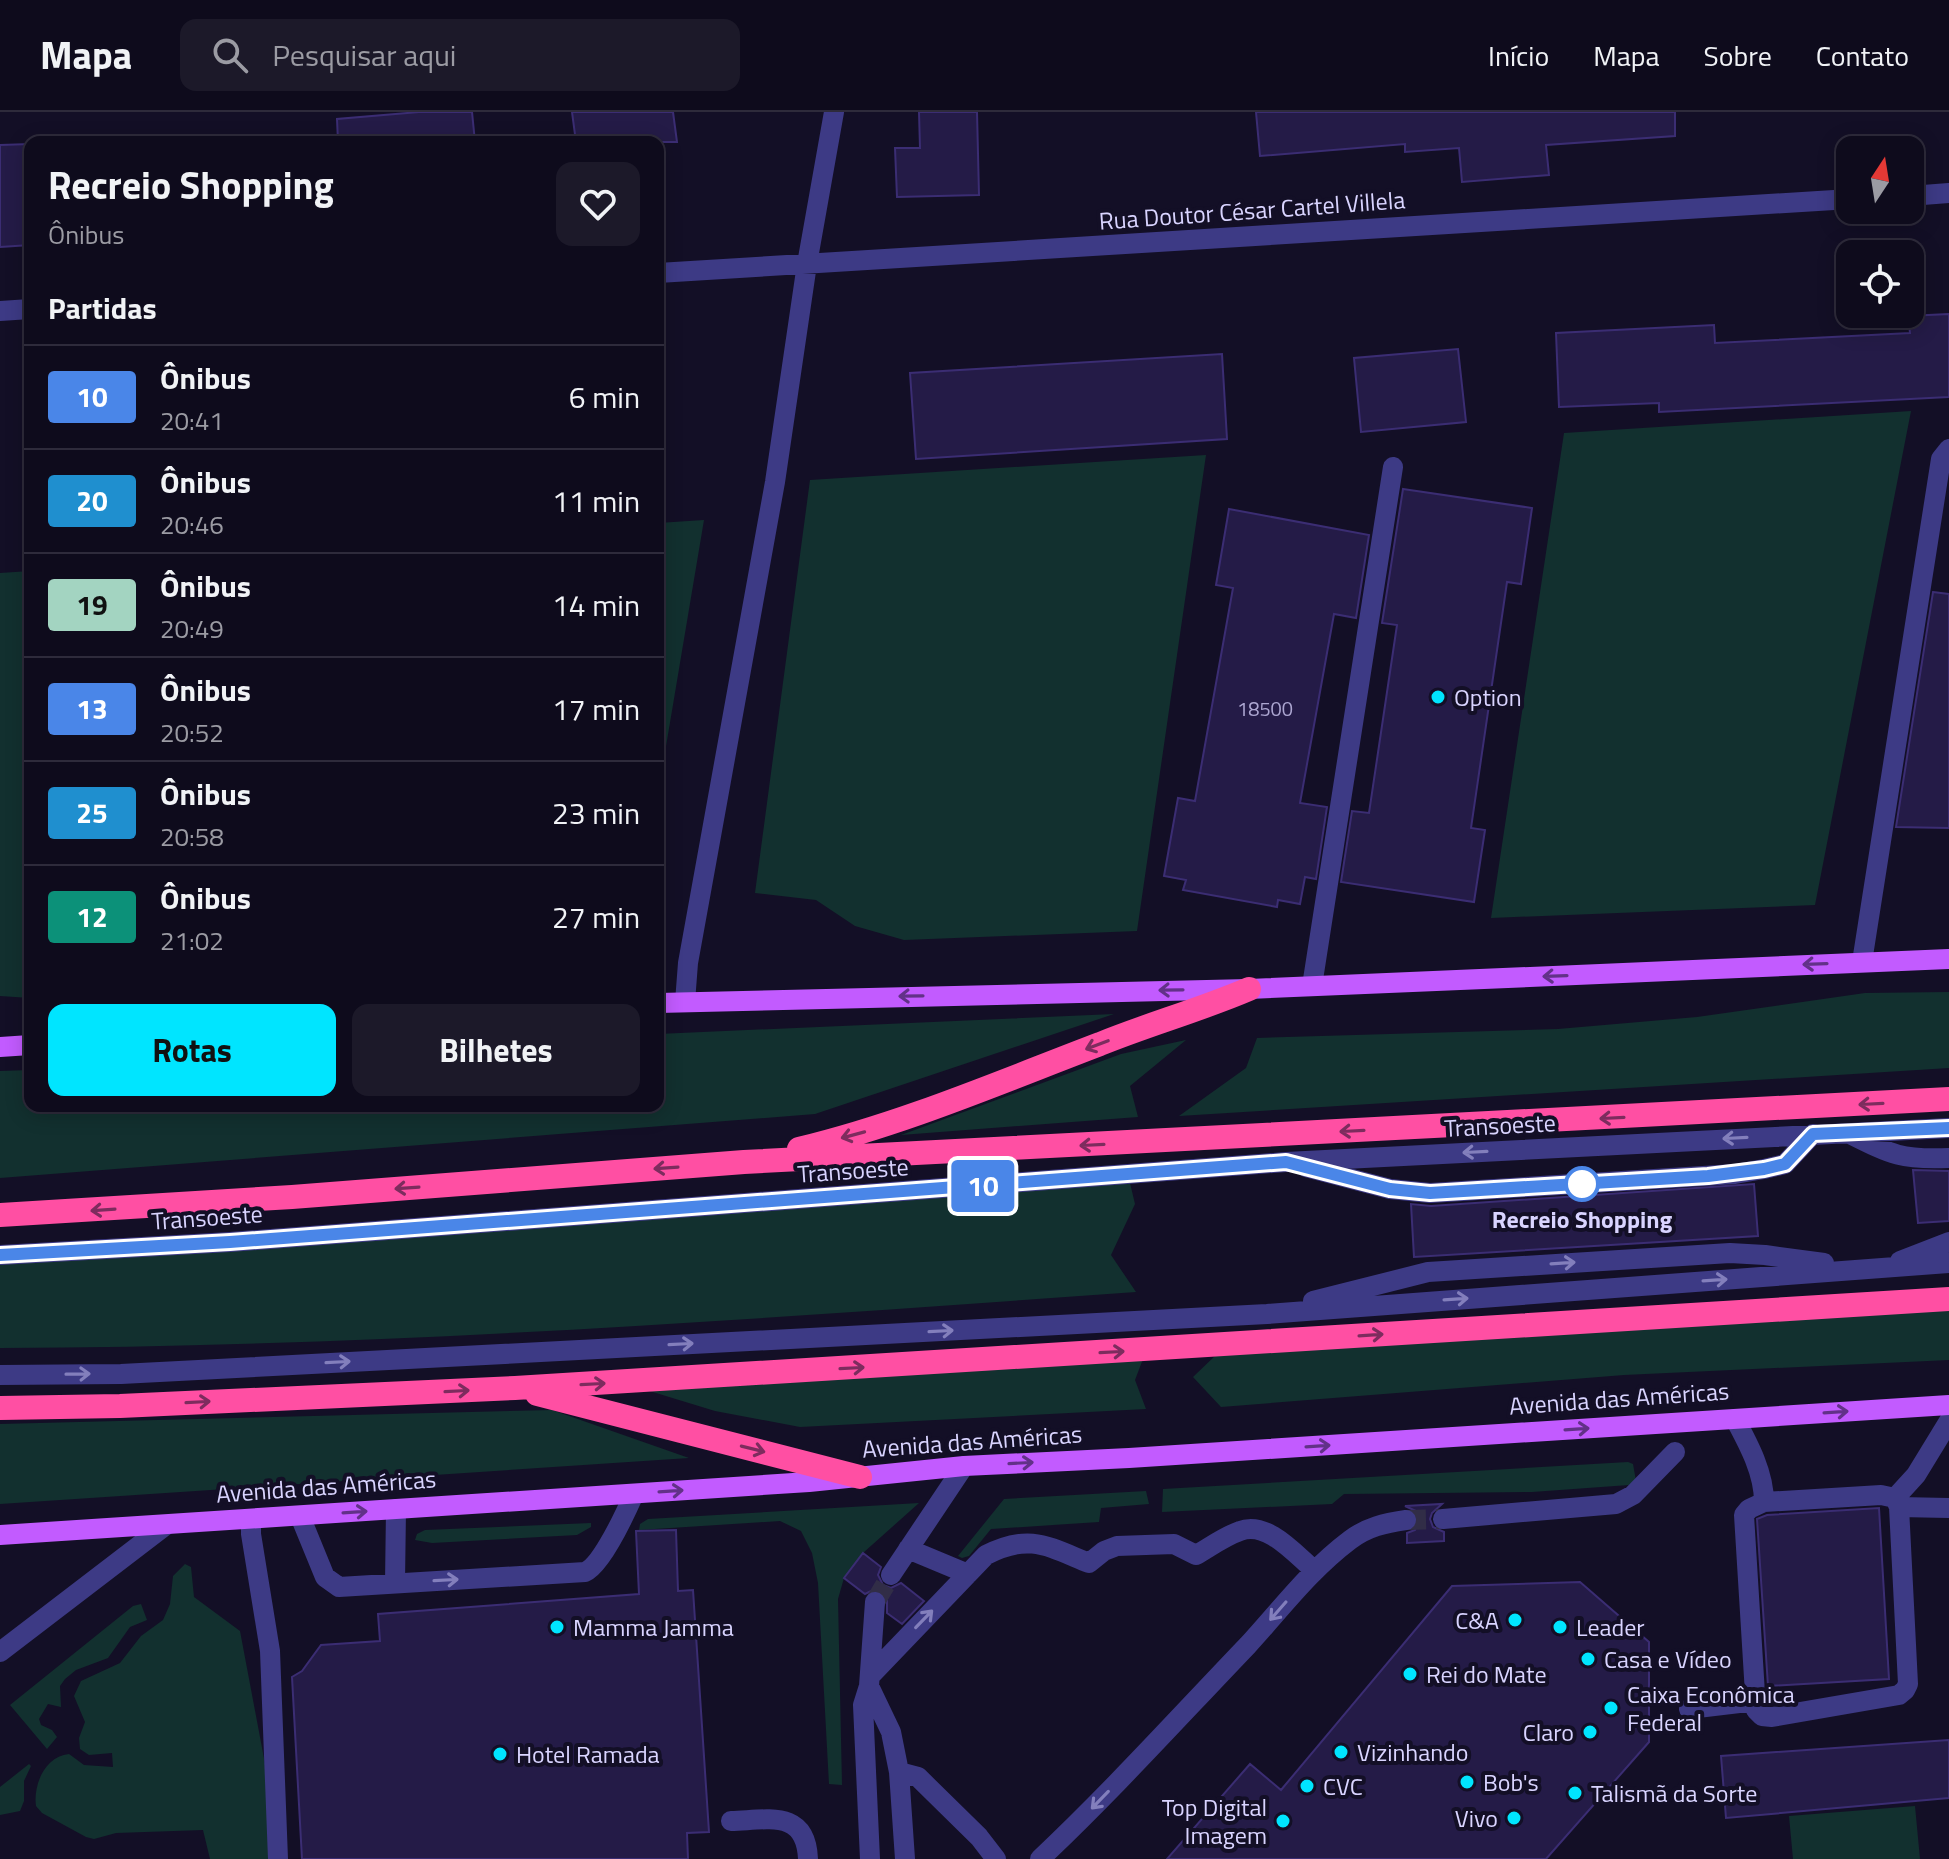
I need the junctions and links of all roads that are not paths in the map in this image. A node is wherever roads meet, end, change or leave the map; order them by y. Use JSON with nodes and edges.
{"nodes":[{"id":1,"x":834,"y":112,"type":"edge"},
{"id":2,"x":1949,"y":193,"type":"edge"},
{"id":3,"x":1924,"y":195,"type":"edge"},
{"id":4,"x":1836,"y":200,"type":"edge"},
{"id":5,"x":807,"y":264,"type":"junction"},
{"id":6,"x":664,"y":273,"type":"edge"},
{"id":7,"x":24,"y":309,"type":"edge"},
{"id":8,"x":0,"y":311,"type":"edge"},
{"id":9,"x":1949,"y":449,"type":"edge"},
{"id":10,"x":1393,"y":467,"type":"dead end"},
{"id":11,"x":1949,"y":959,"type":"edge"},
{"id":12,"x":1862,"y":962,"type":"junction"},
{"id":13,"x":1312,"y":986,"type":"junction"},
{"id":14,"x":1249,"y":989,"type":"junction"},
{"id":15,"x":685,"y":1002,"type":"junction"},
{"id":16,"x":664,"y":1003,"type":"edge"},
{"id":17,"x":24,"y":1045,"type":"edge"},
{"id":18,"x":0,"y":1047,"type":"edge"},
{"id":19,"x":1949,"y":1099,"type":"edge"},
{"id":20,"x":1949,"y":1128,"type":"edge"},
{"id":21,"x":1813,"y":1134,"type":"junction"},
{"id":22,"x":1849,"y":1134,"type":"junction"},
{"id":23,"x":1949,"y":1158,"type":"edge"},
{"id":24,"x":744,"y":1162,"type":"junction"},
{"id":25,"x":1286,"y":1162,"type":"junction"},
{"id":26,"x":0,"y":1215,"type":"edge"},
{"id":27,"x":1949,"y":1242,"type":"edge"},
{"id":28,"x":0,"y":1255,"type":"edge"},
{"id":29,"x":1949,"y":1263,"type":"edge"},
{"id":30,"x":1889,"y":1266,"type":"junction"},
{"id":31,"x":1863,"y":1269,"type":"junction"},
{"id":32,"x":1949,"y":1299,"type":"edge"},
{"id":33,"x":1267,"y":1314,"type":"junction"},
{"id":34,"x":0,"y":1375,"type":"edge"},
{"id":35,"x":515,"y":1388,"type":"junction"},
{"id":36,"x":1949,"y":1405,"type":"edge"},
{"id":37,"x":0,"y":1408,"type":"edge"},
{"id":38,"x":1735,"y":1419,"type":"junction"},
{"id":39,"x":1949,"y":1421,"type":"edge"},
{"id":40,"x":1675,"y":1452,"type":"dead end"},
{"id":41,"x":964,"y":1466,"type":"junction"},
{"id":42,"x":860,"y":1477,"type":"junction"},
{"id":43,"x":634,"y":1494,"type":"junction"},
{"id":44,"x":1764,"y":1502,"type":"junction"},
{"id":45,"x":1897,"y":1503,"type":"junction"},
{"id":46,"x":1949,"y":1508,"type":"edge"},
{"id":47,"x":396,"y":1509,"type":"junction"},
{"id":48,"x":300,"y":1516,"type":"junction"},
{"id":49,"x":251,"y":1519,"type":"junction"},
{"id":50,"x":1443,"y":1519,"type":"tunnel mouth"},
{"id":51,"x":1406,"y":1520,"type":"tunnel mouth"},
{"id":52,"x":166,"y":1525,"type":"junction"},
{"id":53,"x":0,"y":1535,"type":"edge"},
{"id":54,"x":908,"y":1549,"type":"junction"},
{"id":55,"x":1314,"y":1570,"type":"junction"},
{"id":56,"x":968,"y":1574,"type":"junction"},
{"id":57,"x":891,"y":1575,"type":"tunnel mouth"},
{"id":58,"x":395,"y":1583,"type":"junction"},
{"id":59,"x":875,"y":1602,"type":"tunnel mouth"},
{"id":60,"x":0,"y":1652,"type":"edge"},
{"id":61,"x":869,"y":1681,"type":"junction"},
{"id":62,"x":1756,"y":1701,"type":"junction"},
{"id":63,"x":1689,"y":1709,"type":"dead end"},
{"id":64,"x":899,"y":1772,"type":"junction"},
{"id":65,"x":731,"y":1821,"type":"dead end"},
{"id":66,"x":278,"y":1859,"type":"edge"},
{"id":67,"x":808,"y":1859,"type":"edge"},
{"id":68,"x":870,"y":1859,"type":"edge"},
{"id":69,"x":905,"y":1859,"type":"edge"},
{"id":70,"x":996,"y":1859,"type":"edge"},
{"id":71,"x":1040,"y":1859,"type":"edge"}],
"edges":[{"from":1,"to":5,"type":"street"},
{"from":2,"to":3,"type":"street"},
{"from":4,"to":5,"type":"street","name":"Rua Doutor César Cartel Villela"},
{"from":5,"to":6,"type":"street","name":"Rua Doutor César Cartel Villela"},
{"from":5,"to":15,"type":"street"},
{"from":7,"to":8,"type":"street"},
{"from":9,"to":12,"type":"street"},
{"from":10,"to":13,"type":"street"},
{"from":11,"to":12,"type":"main road"},
{"from":12,"to":13,"type":"main road","one_way":true},
{"from":13,"to":14,"type":"main road"},
{"from":14,"to":15,"type":"main road","one_way":true},
{"from":14,"to":24,"type":"highway","one_way":true},
{"from":15,"to":16,"type":"main road"},
{"from":17,"to":18,"type":"main road"},
{"from":19,"to":24,"type":"highway","one_way":true},
{"from":20,"to":22,"type":"street","name":"Transoeste"},
{"from":21,"to":22,"type":"street","name":"Transoeste"},
{"from":21,"to":25,"type":"street","name":"Transoeste","one_way":true},
{"from":21,"to":25,"type":"street"},
{"from":22,"to":23,"type":"street"},
{"from":24,"to":26,"type":"highway","one_way":true},
{"from":25,"to":28,"type":"street","name":"Transoeste"},
{"from":27,"to":30,"type":"street"},
{"from":29,"to":30,"type":"street"},
{"from":30,"to":31,"type":"street"},
{"from":33,"to":31,"type":"street","one_way":true},
{"from":33,"to":31,"type":"street","one_way":true},
{"from":35,"to":32,"type":"highway","one_way":true},
{"from":34,"to":33,"type":"street","one_way":true},
{"from":37,"to":35,"type":"highway","one_way":true},
{"from":35,"to":42,"type":"highway","one_way":true},
{"from":38,"to":36,"type":"main road","name":"Avenida das Américas","one_way":true},
{"from":41,"to":38,"type":"main road","name":"Avenida das Américas","one_way":true},
{"from":38,"to":44,"type":"street"},
{"from":39,"to":45,"type":"street"},
{"from":40,"to":50,"type":"street"},
{"from":41,"to":42,"type":"main road","name":"Avenida das Américas"},
{"from":41,"to":54,"type":"street"},
{"from":43,"to":42,"type":"main road","name":"Avenida das Américas","one_way":true},
{"from":43,"to":47,"type":"main road","name":"Avenida das Américas"},
{"from":58,"to":43,"type":"street","one_way":true},
{"from":44,"to":45,"type":"street"},
{"from":44,"to":62,"type":"street"},
{"from":45,"to":46,"type":"street"},
{"from":45,"to":62,"type":"street"},
{"from":48,"to":47,"type":"main road","name":"Avenida das Américas","one_way":true},
{"from":47,"to":58,"type":"street"},
{"from":48,"to":49,"type":"main road","name":"Avenida das Américas"},
{"from":48,"to":58,"type":"street"},
{"from":49,"to":52,"type":"main road","name":"Avenida das Américas"},
{"from":49,"to":66,"type":"street"},
{"from":51,"to":55,"type":"street"},
{"from":52,"to":53,"type":"main road","name":"Avenida das Américas"},
{"from":52,"to":60,"type":"street"},
{"from":54,"to":56,"type":"street"},
{"from":54,"to":57,"type":"street"},
{"from":55,"to":56,"type":"street"},
{"from":55,"to":71,"type":"street","one_way":true},
{"from":61,"to":56,"type":"street","one_way":true},
{"from":59,"to":61,"type":"street"},
{"from":61,"to":64,"type":"street"},
{"from":61,"to":68,"type":"street"},
{"from":62,"to":63,"type":"street"},
{"from":64,"to":69,"type":"street"},
{"from":64,"to":70,"type":"street"},
{"from":65,"to":67,"type":"street"}]}
